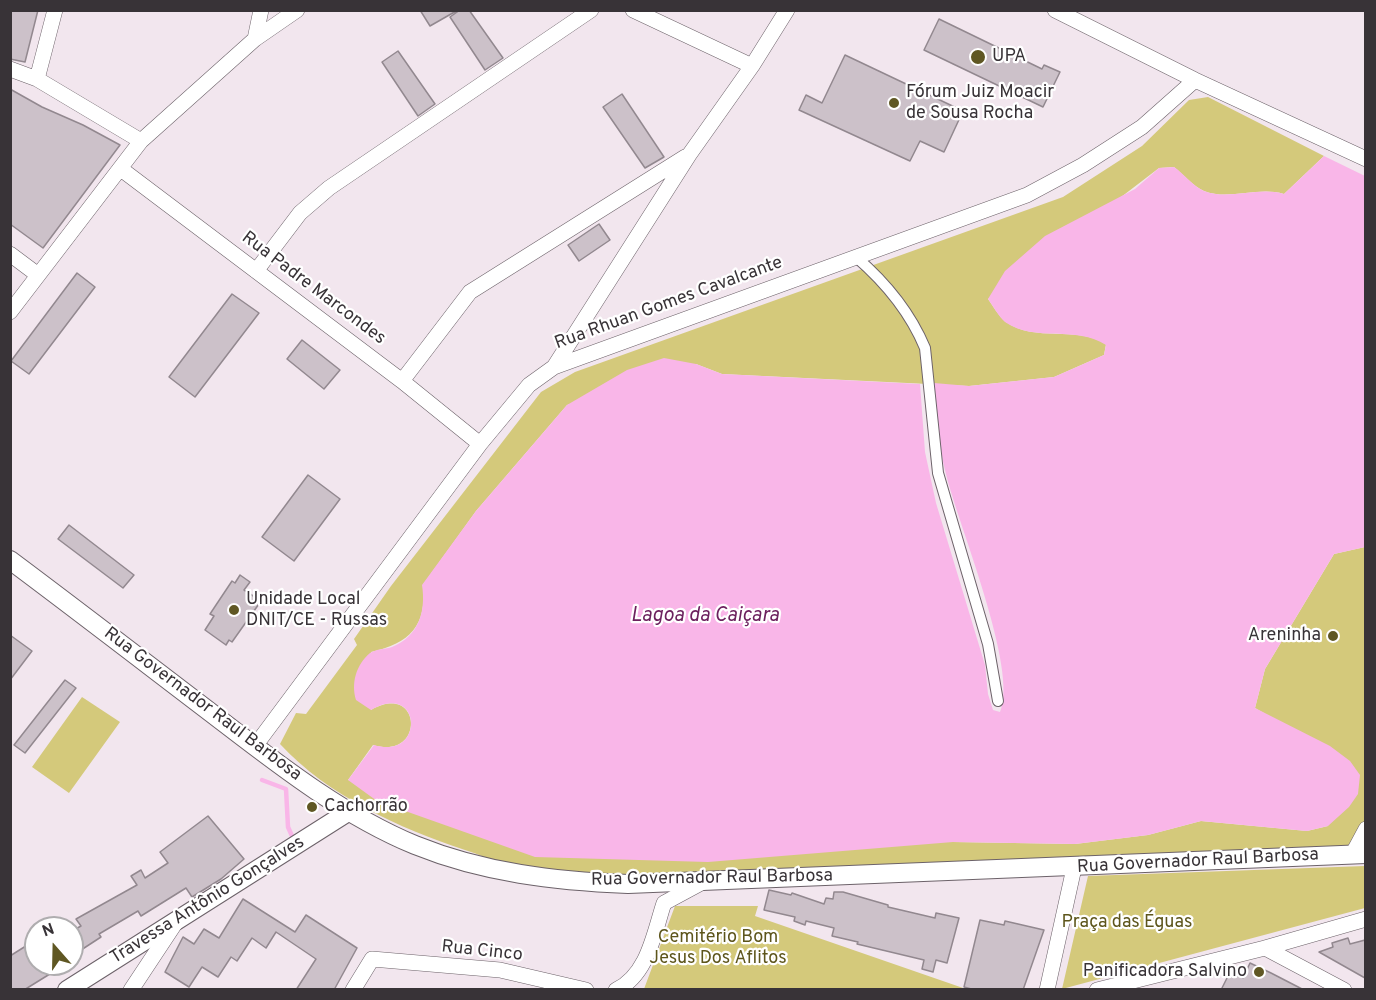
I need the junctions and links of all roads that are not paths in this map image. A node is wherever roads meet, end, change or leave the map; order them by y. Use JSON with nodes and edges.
{"nodes":[{"id":1,"x":55,"y":10,"type":"edge"},
{"id":2,"x":261,"y":10,"type":"edge"},
{"id":3,"x":297,"y":10,"type":"edge"},
{"id":4,"x":591,"y":10,"type":"edge"},
{"id":5,"x":633,"y":10,"type":"edge"},
{"id":6,"x":787,"y":10,"type":"edge"},
{"id":7,"x":1055,"y":10,"type":"edge"},
{"id":8,"x":255,"y":39,"type":"junction"},
{"id":9,"x":752,"y":66,"type":"junction"},
{"id":10,"x":10,"y":69,"type":"edge"},
{"id":11,"x":37,"y":79,"type":"junction"},
{"id":12,"x":1195,"y":80,"type":"junction"},
{"id":13,"x":141,"y":141,"type":"junction"},
{"id":14,"x":689,"y":155,"type":"junction"},
{"id":15,"x":1365,"y":159,"type":"edge"},
{"id":16,"x":121,"y":168,"type":"junction"},
{"id":17,"x":10,"y":254,"type":"edge"},
{"id":18,"x":856,"y":257,"type":"junction"},
{"id":19,"x":256,"y":271,"type":"junction"},
{"id":20,"x":38,"y":275,"type":"junction"},
{"id":21,"x":10,"y":312,"type":"edge"},
{"id":22,"x":554,"y":367,"type":"junction"},
{"id":23,"x":402,"y":381,"type":"junction"},
{"id":24,"x":480,"y":444,"type":"junction"},
{"id":25,"x":10,"y":561,"type":"edge"},
{"id":26,"x":998,"y":700,"type":"dead end"},
{"id":27,"x":255,"y":746,"type":"junction"},
{"id":28,"x":348,"y":812,"type":"junction"},
{"id":29,"x":1365,"y":829,"type":"edge"},
{"id":30,"x":1359,"y":855,"type":"edge"},
{"id":31,"x":1074,"y":868,"type":"junction"},
{"id":32,"x":705,"y":881,"type":"junction"},
{"id":33,"x":1365,"y":919,"type":"edge"},
{"id":34,"x":176,"y":922,"type":"junction"},
{"id":35,"x":1265,"y":948,"type":"junction"},
{"id":36,"x":67,"y":990,"type":"edge"},
{"id":37,"x":131,"y":990,"type":"edge"},
{"id":38,"x":353,"y":990,"type":"edge"},
{"id":39,"x":586,"y":990,"type":"edge"},
{"id":40,"x":616,"y":990,"type":"edge"},
{"id":41,"x":1047,"y":990,"type":"edge"},
{"id":42,"x":1097,"y":990,"type":"edge"},
{"id":43,"x":1344,"y":990,"type":"edge"}],
"edges":[{"from":1,"to":11,"type":"street"},
{"from":2,"to":8,"type":"street"},
{"from":3,"to":8,"type":"street"},
{"from":4,"to":19,"type":"street"},
{"from":5,"to":9,"type":"street"},
{"from":6,"to":9,"type":"street"},
{"from":7,"to":12,"type":"street"},
{"from":8,"to":13,"type":"street"},
{"from":9,"to":14,"type":"street"},
{"from":10,"to":11,"type":"street"},
{"from":11,"to":13,"type":"street"},
{"from":12,"to":15,"type":"street"},
{"from":12,"to":18,"type":"street","name":"Rua Rhuan Gomes Cavalcante"},
{"from":13,"to":16,"type":"street"},
{"from":14,"to":22,"type":"street"},
{"from":14,"to":23,"type":"street"},
{"from":16,"to":19,"type":"street","name":"Rua Padre Marcondes"},
{"from":16,"to":20,"type":"street"},
{"from":17,"to":20,"type":"street"},
{"from":18,"to":22,"type":"street","name":"Rua Rhuan Gomes Cavalcante"},
{"from":18,"to":26,"type":"street"},
{"from":19,"to":23,"type":"street","name":"Rua Padre Marcondes"},
{"from":20,"to":21,"type":"street"},
{"from":22,"to":24,"type":"street","name":"Rua Rhuan Gomes Cavalcante"},
{"from":23,"to":24,"type":"street","name":"Rua Padre Marcondes"},
{"from":24,"to":27,"type":"street","name":"Rua Rhuan Gomes Cavalcante"},
{"from":25,"to":27,"type":"street","name":"Rua Governador Raul Barbosa"},
{"from":27,"to":28,"type":"street","name":"Rua Governador Raul Barbosa"},
{"from":28,"to":32,"type":"street","name":"Rua Governador Raul Barbosa"},
{"from":28,"to":34,"type":"street","name":"Travessa Antônio Gonçalves"},
{"from":29,"to":30,"type":"street"},
{"from":30,"to":31,"type":"street","name":"Rua Governador Raul Barbosa"},
{"from":31,"to":32,"type":"street","name":"Rua Governador Raul Barbosa"},
{"from":31,"to":41,"type":"street"},
{"from":32,"to":40,"type":"street"},
{"from":33,"to":35,"type":"street"},
{"from":34,"to":36,"type":"street","name":"Travessa Antônio Gonçalves"},
{"from":34,"to":37,"type":"street"},
{"from":35,"to":42,"type":"street"},
{"from":35,"to":43,"type":"street"},
{"from":38,"to":39,"type":"street","name":"Rua Cinco"}]}
